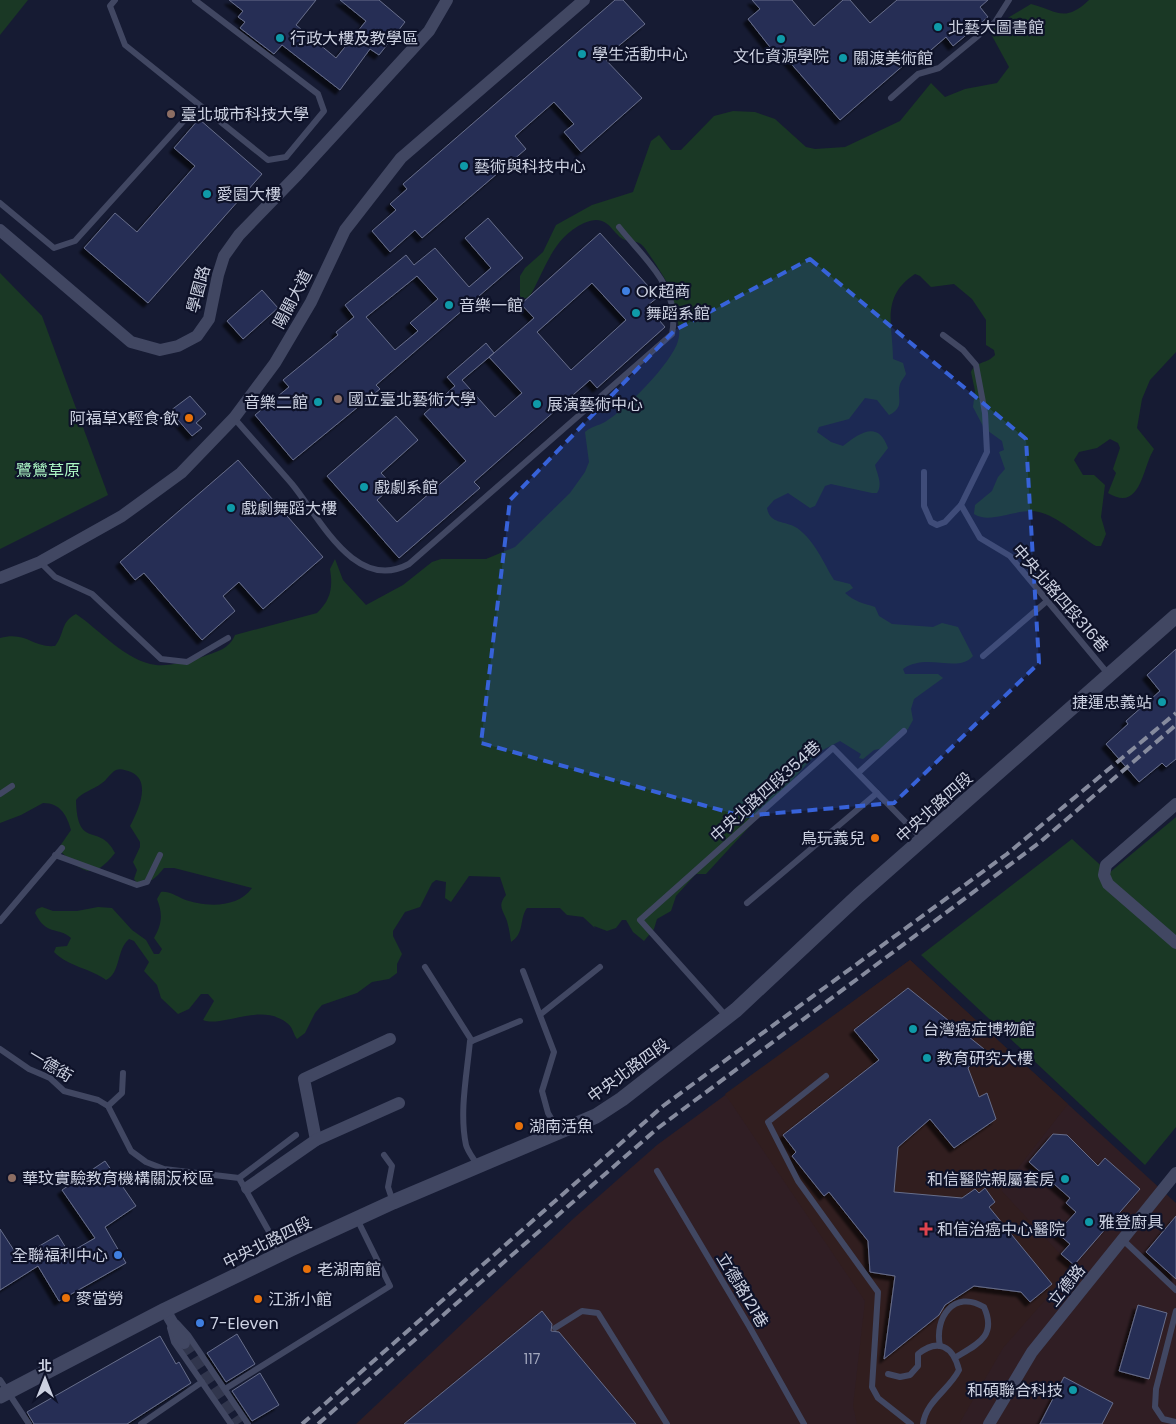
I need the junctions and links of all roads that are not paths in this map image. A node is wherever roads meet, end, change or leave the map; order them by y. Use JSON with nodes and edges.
{"nodes":[{"id":1,"x":116,"y":0,"type":"edge"},
{"id":2,"x":195,"y":0,"type":"edge"},
{"id":3,"x":447,"y":0,"type":"edge"},
{"id":4,"x":584,"y":0,"type":"edge"},
{"id":5,"x":1008,"y":0,"type":"edge"},
{"id":6,"x":891,"y":98,"type":"dead end"},
{"id":7,"x":198,"y":105,"type":"junction"},
{"id":8,"x":0,"y":203,"type":"edge"},
{"id":9,"x":619,"y":227,"type":"dead end"},
{"id":10,"x":0,"y":230,"type":"edge"},
{"id":11,"x":943,"y":334,"type":"dead end"},
{"id":12,"x":234,"y":418,"type":"junction"},
{"id":13,"x":924,"y":472,"type":"dead end"},
{"id":14,"x":961,"y":506,"type":"junction"},
{"id":15,"x":40,"y":562,"type":"junction"},
{"id":16,"x":0,"y":578,"type":"edge"},
{"id":17,"x":1047,"y":601,"type":"junction"},
{"id":18,"x":1176,"y":616,"type":"edge"},
{"id":19,"x":228,"y":638,"type":"dead end"},
{"id":20,"x":983,"y":656,"type":"dead end"},
{"id":21,"x":1109,"y":675,"type":"junction"},
{"id":22,"x":904,"y":731,"type":"dead end"},
{"id":23,"x":858,"y":772,"type":"junction"},
{"id":24,"x":12,"y":786,"type":"dead end"},
{"id":25,"x":876,"y":793,"type":"junction"},
{"id":26,"x":0,"y":794,"type":"edge"},
{"id":27,"x":1176,"y":804,"type":"edge"},
{"id":28,"x":923,"y":840,"type":"junction"},
{"id":29,"x":62,"y":848,"type":"dead end"},
{"id":30,"x":55,"y":855,"type":"junction"},
{"id":31,"x":160,"y":855,"type":"dead end"},
{"id":32,"x":747,"y":903,"type":"dead end"},
{"id":33,"x":0,"y":920,"type":"edge"},
{"id":34,"x":1176,"y":943,"type":"edge"},
{"id":35,"x":425,"y":967,"type":"dead end"},
{"id":36,"x":600,"y":967,"type":"dead end"},
{"id":37,"x":523,"y":971,"type":"dead end"},
{"id":38,"x":541,"y":1014,"type":"junction"},
{"id":39,"x":727,"y":1017,"type":"junction"},
{"id":40,"x":520,"y":1021,"type":"dead end"},
{"id":41,"x":390,"y":1039,"type":"dead end"},
{"id":42,"x":472,"y":1041,"type":"junction"},
{"id":43,"x":0,"y":1049,"type":"edge"},
{"id":44,"x":123,"y":1073,"type":"dead end"},
{"id":45,"x":826,"y":1076,"type":"dead end"},
{"id":46,"x":399,"y":1104,"type":"dead end"},
{"id":47,"x":108,"y":1106,"type":"junction"},
{"id":48,"x":558,"y":1130,"type":"junction"},
{"id":49,"x":296,"y":1135,"type":"dead end"},
{"id":50,"x":316,"y":1140,"type":"junction"},
{"id":51,"x":384,"y":1155,"type":"dead end"},
{"id":52,"x":478,"y":1166,"type":"junction"},
{"id":53,"x":657,"y":1171,"type":"dead end"},
{"id":54,"x":239,"y":1178,"type":"junction"},
{"id":55,"x":1174,"y":1178,"type":"edge"},
{"id":56,"x":247,"y":1188,"type":"junction"},
{"id":57,"x":394,"y":1202,"type":"junction"},
{"id":58,"x":357,"y":1219,"type":"junction"},
{"id":59,"x":1123,"y":1240,"type":"junction"},
{"id":60,"x":282,"y":1254,"type":"junction"},
{"id":61,"x":1176,"y":1290,"type":"edge"},
{"id":62,"x":165,"y":1310,"type":"junction"},
{"id":63,"x":1176,"y":1311,"type":"edge"},
{"id":64,"x":555,"y":1328,"type":"dead end"},
{"id":65,"x":184,"y":1343,"type":"tunnel mouth"},
{"id":66,"x":940,"y":1346,"type":"junction"},
{"id":67,"x":956,"y":1356,"type":"junction"},
{"id":68,"x":888,"y":1374,"type":"dead end"},
{"id":69,"x":202,"y":1382,"type":"junction"},
{"id":70,"x":2,"y":1389,"type":"edge"},
{"id":71,"x":225,"y":1389,"type":"junction"},
{"id":72,"x":1176,"y":1422,"type":"edge"},
{"id":73,"x":29,"y":1424,"type":"edge"},
{"id":74,"x":141,"y":1424,"type":"edge"},
{"id":75,"x":231,"y":1424,"type":"edge"},
{"id":76,"x":248,"y":1424,"type":"edge"},
{"id":77,"x":667,"y":1424,"type":"edge"},
{"id":78,"x":804,"y":1424,"type":"edge"},
{"id":79,"x":911,"y":1424,"type":"edge"},
{"id":80,"x":923,"y":1424,"type":"edge"},
{"id":81,"x":989,"y":1424,"type":"edge"}],
"edges":[{"from":1,"to":7,"type":"lane"},
{"from":2,"to":7,"type":"lane"},
{"from":3,"to":10,"type":"street","name":"學園路"},
{"from":4,"to":12,"type":"street","name":"陽關大道"},
{"from":5,"to":6,"type":"lane"},
{"from":7,"to":8,"type":"lane"},
{"from":9,"to":12,"type":"lane"},
{"from":11,"to":14,"type":"lane"},
{"from":12,"to":15,"type":"street","name":"陽關大道"},
{"from":13,"to":14,"type":"lane"},
{"from":14,"to":17,"type":"lane","name":"中央北路四段316巷"},
{"from":15,"to":16,"type":"street","name":"陽關大道"},
{"from":15,"to":19,"type":"lane"},
{"from":17,"to":20,"type":"lane"},
{"from":17,"to":21,"type":"lane","name":"中央北路四段316巷"},
{"from":18,"to":21,"type":"street","name":"中央北路四段"},
{"from":21,"to":28,"type":"street","name":"中央北路四段"},
{"from":22,"to":23,"type":"lane"},
{"from":23,"to":25,"type":"lane","name":"中央北路四段354巷"},
{"from":23,"to":39,"type":"lane","name":"中央北路四段354巷"},
{"from":24,"to":26,"type":"lane"},
{"from":25,"to":28,"type":"lane","name":"中央北路四段354巷"},
{"from":25,"to":32,"type":"lane"},
{"from":27,"to":34,"type":"street"},
{"from":28,"to":39,"type":"street","name":"中央北路四段"},
{"from":29,"to":30,"type":"lane"},
{"from":30,"to":31,"type":"lane"},
{"from":30,"to":33,"type":"lane"},
{"from":35,"to":42,"type":"lane"},
{"from":36,"to":38,"type":"lane"},
{"from":37,"to":38,"type":"lane"},
{"from":38,"to":48,"type":"lane"},
{"from":39,"to":48,"type":"street","name":"中央北路四段"},
{"from":40,"to":42,"type":"lane"},
{"from":41,"to":50,"type":"street"},
{"from":42,"to":52,"type":"lane"},
{"from":43,"to":47,"type":"lane","name":"一德街"},
{"from":44,"to":47,"type":"lane"},
{"from":45,"to":79,"type":"lane"},
{"from":46,"to":50,"type":"street"},
{"from":47,"to":54,"type":"lane"},
{"from":48,"to":52,"type":"street","name":"中央北路四段"},
{"from":49,"to":54,"type":"lane"},
{"from":50,"to":56,"type":"street"},
{"from":51,"to":57,"type":"lane"},
{"from":52,"to":57,"type":"street","name":"中央北路四段"},
{"from":53,"to":78,"type":"lane","name":"立德路121巷"},
{"from":54,"to":56,"type":"lane"},
{"from":55,"to":59,"type":"street","name":"立德路"},
{"from":56,"to":60,"type":"lane"},
{"from":57,"to":58,"type":"street","name":"中央北路四段"},
{"from":58,"to":60,"type":"street","name":"中央北路四段"},
{"from":58,"to":71,"type":"lane"},
{"from":59,"to":61,"type":"lane"},
{"from":59,"to":81,"type":"street","name":"立德路"},
{"from":60,"to":62,"type":"street","name":"中央北路四段"},
{"from":62,"to":65,"type":"street"},
{"from":62,"to":69,"type":"lane"},
{"from":62,"to":70,"type":"street","name":"中央北路四段"},
{"from":62,"to":71,"type":"lane"},
{"from":63,"to":72,"type":"lane"},
{"from":64,"to":77,"type":"lane"},
{"from":66,"to":67,"type":"lane"},
{"from":66,"to":67,"type":"lane"},
{"from":66,"to":68,"type":"lane"},
{"from":67,"to":80,"type":"lane"},
{"from":69,"to":74,"type":"lane"},
{"from":69,"to":75,"type":"lane"},
{"from":70,"to":73,"type":"lane"},
{"from":71,"to":76,"type":"lane"}]}
